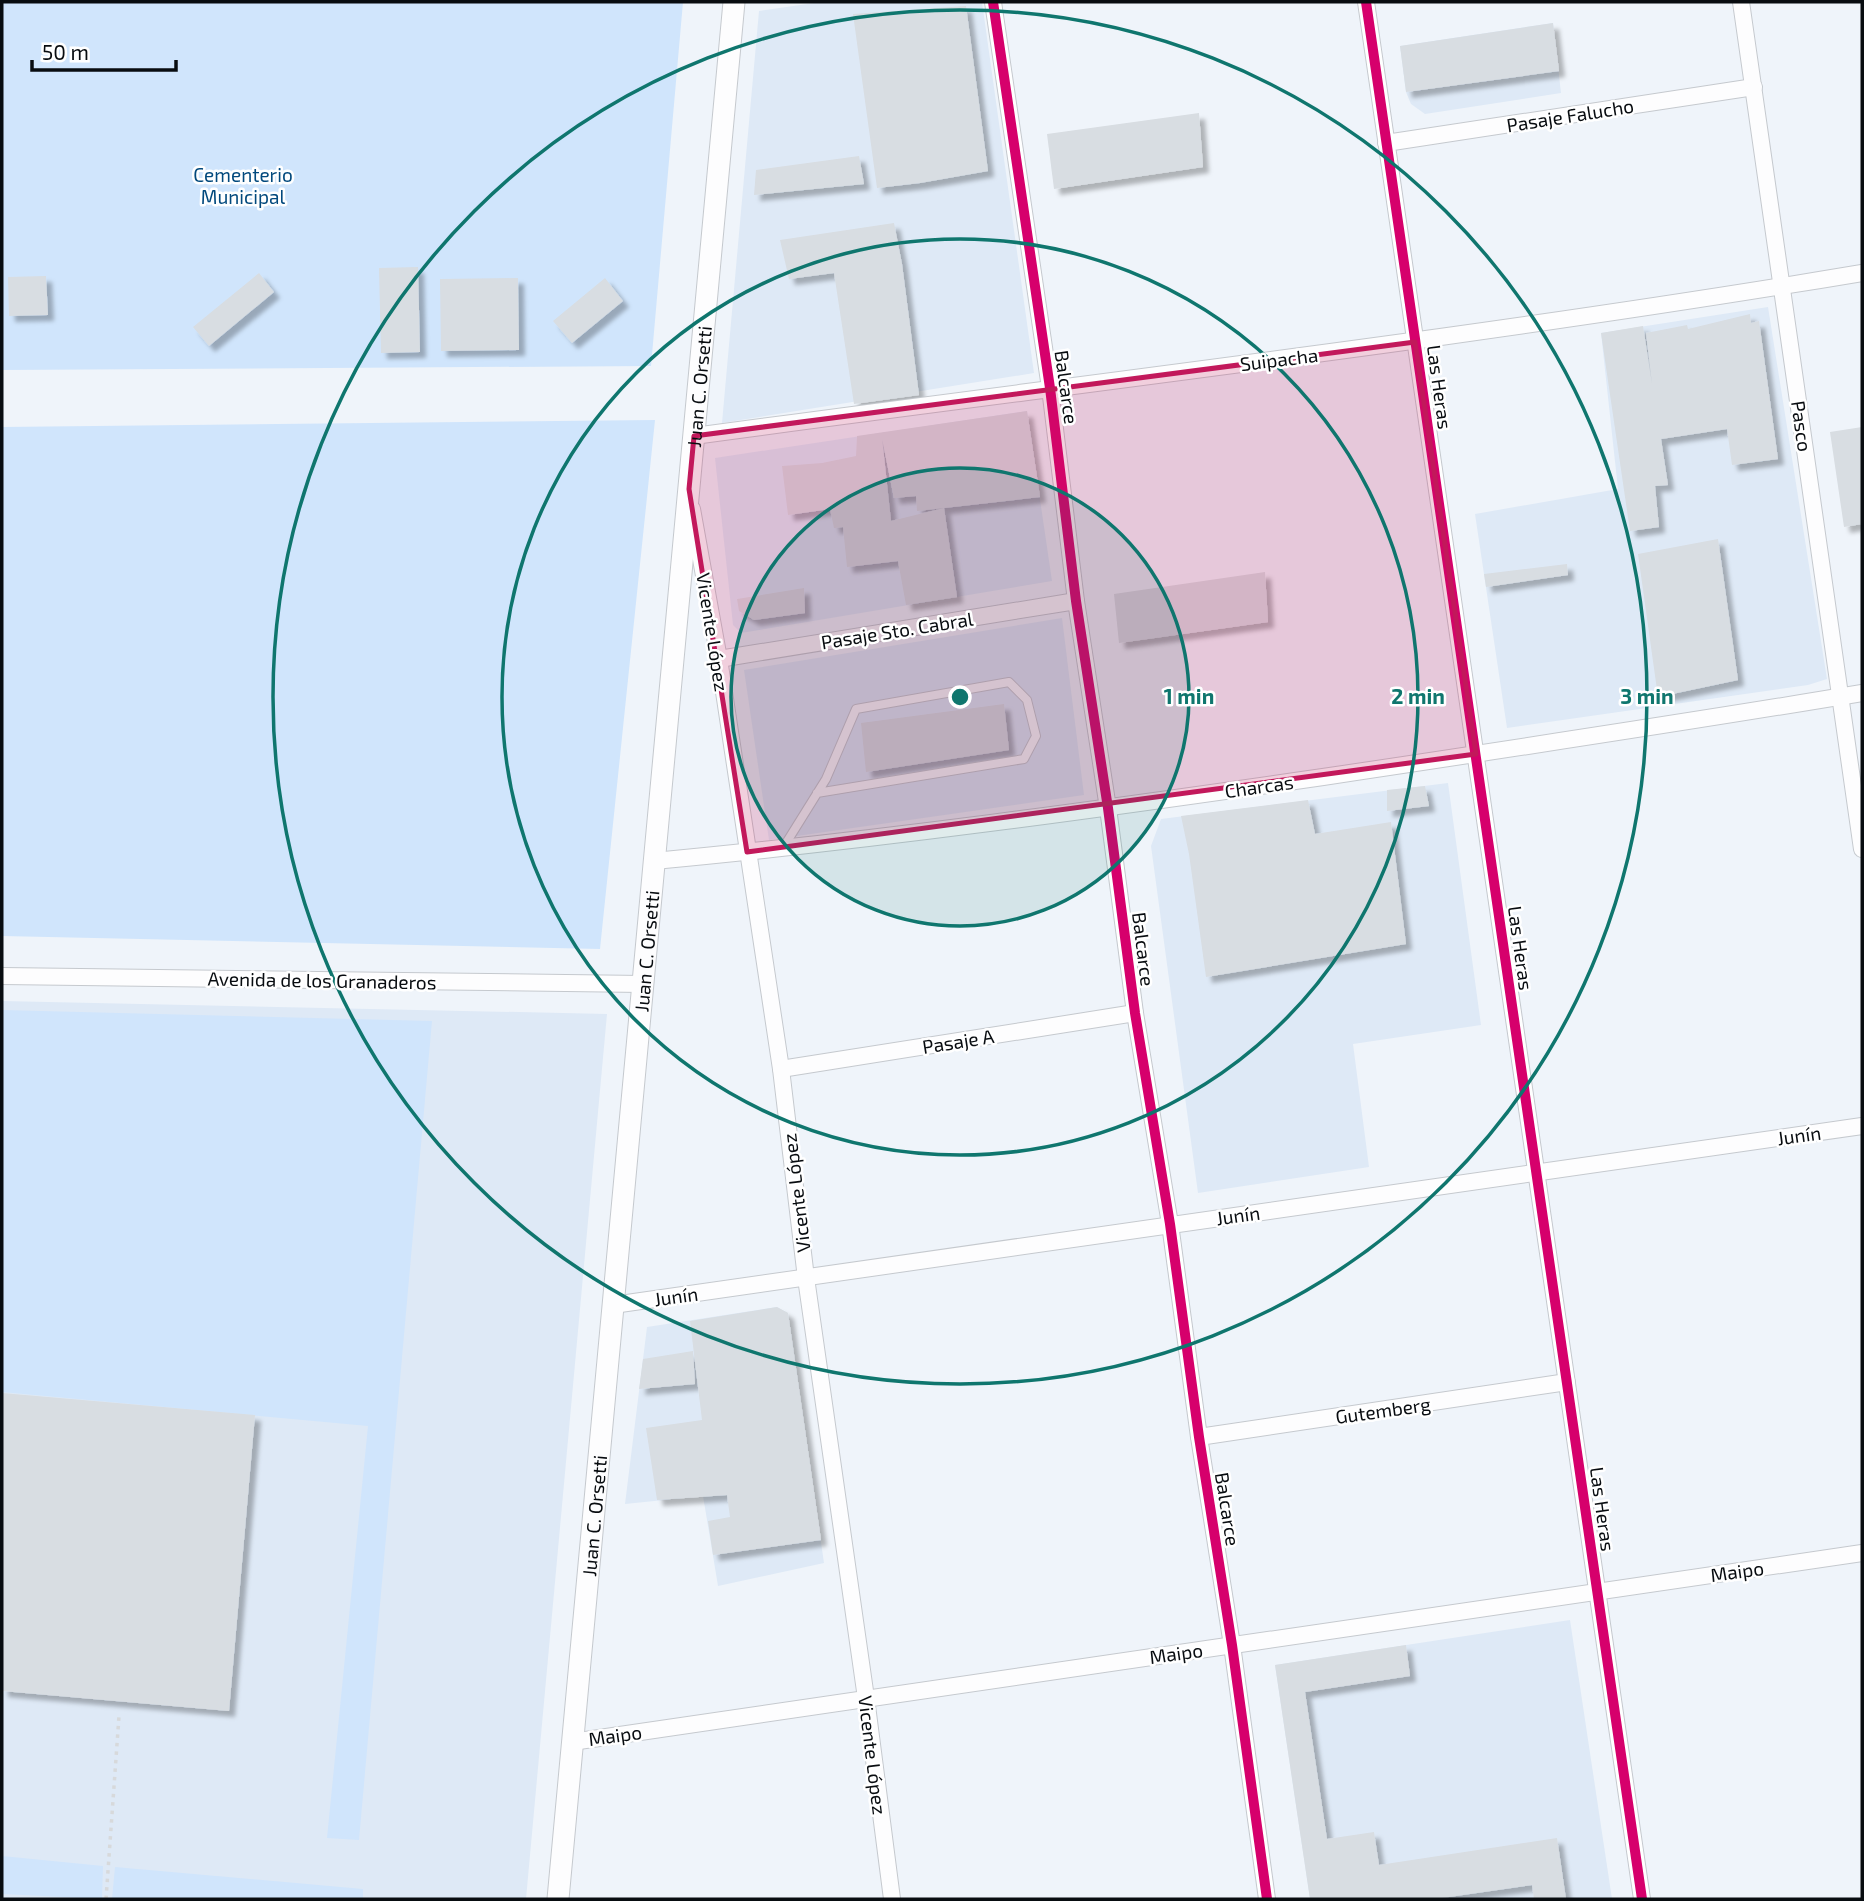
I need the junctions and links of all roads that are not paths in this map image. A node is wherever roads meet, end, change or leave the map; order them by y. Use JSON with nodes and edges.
{"nodes":[{"id":1,"x":734,"y":2,"type":"edge"},
{"id":2,"x":993,"y":2,"type":"edge"},
{"id":3,"x":1366,"y":2,"type":"edge"},
{"id":4,"x":1741,"y":2,"type":"edge"},
{"id":5,"x":1754,"y":87,"type":"junction"},
{"id":6,"x":1386,"y":143,"type":"junction"},
{"id":7,"x":1862,"y":273,"type":"edge"},
{"id":8,"x":1782,"y":286,"type":"junction"},
{"id":9,"x":1416,"y":342,"type":"junction"},
{"id":10,"x":1050,"y":388,"type":"junction"},
{"id":11,"x":694,"y":436,"type":"junction"},
{"id":12,"x":689,"y":489,"type":"junction"},
{"id":13,"x":1076,"y":601,"type":"junction"},
{"id":14,"x":719,"y":659,"type":"junction"},
{"id":15,"x":1862,"y":693,"type":"edge"},
{"id":16,"x":1840,"y":697,"type":"junction"},
{"id":17,"x":1476,"y":754,"type":"junction"},
{"id":18,"x":817,"y":793,"type":"junction"},
{"id":19,"x":1108,"y":808,"type":"junction"},
{"id":20,"x":783,"y":848,"type":"junction"},
{"id":21,"x":1862,"y":849,"type":"edge"},
{"id":22,"x":747,"y":852,"type":"junction"},
{"id":23,"x":654,"y":861,"type":"junction"},
{"id":24,"x":2,"y":976,"type":"edge"},
{"id":25,"x":643,"y":984,"type":"junction"},
{"id":26,"x":1135,"y":1013,"type":"junction"},
{"id":27,"x":781,"y":1069,"type":"junction"},
{"id":28,"x":1862,"y":1126,"type":"edge"},
{"id":29,"x":1536,"y":1172,"type":"junction"},
{"id":30,"x":1170,"y":1224,"type":"junction"},
{"id":31,"x":806,"y":1278,"type":"junction"},
{"id":32,"x":613,"y":1305,"type":"junction"},
{"id":33,"x":1567,"y":1382,"type":"junction"},
{"id":34,"x":1199,"y":1437,"type":"junction"},
{"id":35,"x":1862,"y":1553,"type":"edge"},
{"id":36,"x":1597,"y":1591,"type":"junction"},
{"id":37,"x":1232,"y":1645,"type":"junction"},
{"id":38,"x":866,"y":1698,"type":"junction"},
{"id":39,"x":572,"y":1742,"type":"junction"},
{"id":40,"x":558,"y":1899,"type":"edge"},
{"id":41,"x":892,"y":1899,"type":"edge"},
{"id":42,"x":1267,"y":1899,"type":"edge"},
{"id":43,"x":1642,"y":1899,"type":"edge"}],
"edges":[{"from":1,"to":11,"type":"street","name":"Juan C. Orsetti"},
{"from":2,"to":10,"type":"street","name":"Balcarce"},
{"from":3,"to":6,"type":"street","name":"Las Heras"},
{"from":4,"to":5,"type":"street","name":"Pasco"},
{"from":5,"to":6,"type":"street","name":"Pasaje Falucho"},
{"from":5,"to":8,"type":"street","name":"Pasco"},
{"from":6,"to":9,"type":"street","name":"Las Heras"},
{"from":7,"to":8,"type":"street","name":"Suipacha"},
{"from":8,"to":9,"type":"street","name":"Suipacha"},
{"from":8,"to":16,"type":"street","name":"Pasco"},
{"from":9,"to":10,"type":"street","name":"Suipacha"},
{"from":9,"to":17,"type":"street","name":"Las Heras"},
{"from":10,"to":11,"type":"street","name":"Suipacha"},
{"from":10,"to":13,"type":"street","name":"Balcarce"},
{"from":11,"to":12,"type":"street","name":"Juan C. Orsetti"},
{"from":12,"to":14,"type":"street","name":"Vicente López"},
{"from":12,"to":23,"type":"street","name":"Juan C. Orsetti"},
{"from":13,"to":14,"type":"street","name":"Pasaje Sto. Cabral"},
{"from":13,"to":19,"type":"street","name":"Balcarce"},
{"from":14,"to":22,"type":"street","name":"Vicente López"},
{"from":15,"to":16,"type":"street","name":"Charcas"},
{"from":16,"to":17,"type":"street","name":"Charcas"},
{"from":16,"to":21,"type":"street","name":"Pasco"},
{"from":17,"to":19,"type":"street","name":"Charcas"},
{"from":17,"to":29,"type":"street","name":"Las Heras"},
{"from":18,"to":18,"type":"lane"},
{"from":18,"to":20,"type":"lane"},
{"from":19,"to":20,"type":"street","name":"Charcas"},
{"from":19,"to":26,"type":"street","name":"Balcarce"},
{"from":20,"to":22,"type":"street","name":"Charcas"},
{"from":22,"to":23,"type":"street","name":"Charcas"},
{"from":22,"to":27,"type":"street","name":"Vicente López"},
{"from":23,"to":25,"type":"street","name":"Juan C. Orsetti"},
{"from":24,"to":25,"type":"street","name":"Avenida de los Granaderos"},
{"from":25,"to":32,"type":"street","name":"Juan C. Orsetti"},
{"from":26,"to":27,"type":"street","name":"Pasaje A"},
{"from":26,"to":30,"type":"street","name":"Balcarce"},
{"from":27,"to":31,"type":"street","name":"Vicente López"},
{"from":28,"to":29,"type":"street","name":"Junín"},
{"from":29,"to":30,"type":"street","name":"Junín"},
{"from":29,"to":33,"type":"street","name":"Las Heras"},
{"from":30,"to":31,"type":"street","name":"Junín"},
{"from":30,"to":34,"type":"street","name":"Balcarce"},
{"from":31,"to":32,"type":"street","name":"Junín"},
{"from":31,"to":38,"type":"street","name":"Vicente López"},
{"from":32,"to":39,"type":"street","name":"Juan C. Orsetti"},
{"from":33,"to":34,"type":"street","name":"Gutemberg"},
{"from":33,"to":36,"type":"street","name":"Las Heras"},
{"from":34,"to":37,"type":"street","name":"Balcarce"},
{"from":35,"to":36,"type":"street","name":"Maipo"},
{"from":36,"to":37,"type":"street","name":"Maipo"},
{"from":36,"to":43,"type":"street","name":"Las Heras"},
{"from":37,"to":38,"type":"street","name":"Maipo"},
{"from":37,"to":42,"type":"street","name":"Balcarce"},
{"from":38,"to":39,"type":"street","name":"Maipo"},
{"from":38,"to":41,"type":"street","name":"Vicente López"},
{"from":39,"to":40,"type":"street","name":"Juan C. Orsetti"}]}
